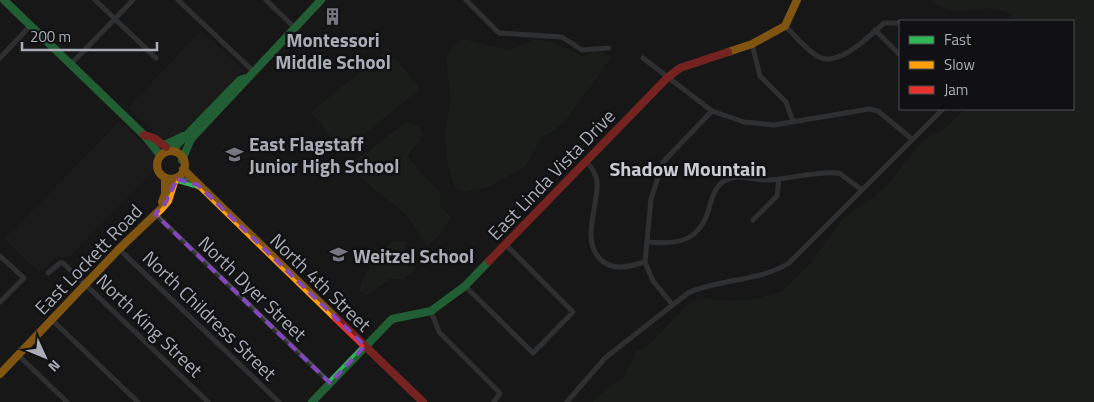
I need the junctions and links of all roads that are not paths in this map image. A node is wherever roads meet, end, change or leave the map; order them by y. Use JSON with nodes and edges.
{"nodes":[{"id":1,"x":4,"y":0,"type":"edge"},
{"id":2,"x":95,"y":0,"type":"edge"},
{"id":3,"x":133,"y":0,"type":"edge"},
{"id":4,"x":178,"y":0,"type":"edge"},
{"id":5,"x":266,"y":0,"type":"edge"},
{"id":6,"x":321,"y":0,"type":"edge"},
{"id":7,"x":466,"y":0,"type":"edge"},
{"id":8,"x":796,"y":0,"type":"edge"},
{"id":9,"x":115,"y":18,"type":"junction"},
{"id":10,"x":899,"y":24,"type":"edge"},
{"id":11,"x":30,"y":26,"type":"junction"},
{"id":12,"x":785,"y":26,"type":"junction"},
{"id":13,"x":295,"y":28,"type":"junction"},
{"id":14,"x":875,"y":30,"type":"junction"},
{"id":15,"x":752,"y":44,"type":"junction"},
{"id":16,"x":609,"y":48,"type":"dead end"},
{"id":17,"x":899,"y":54,"type":"edge"},
{"id":18,"x":0,"y":58,"type":"edge"},
{"id":19,"x":156,"y":58,"type":"dead end"},
{"id":20,"x":643,"y":58,"type":"dead end"},
{"id":21,"x":71,"y":64,"type":"junction"},
{"id":22,"x":253,"y":71,"type":"junction"},
{"id":23,"x":246,"y":78,"type":"junction"},
{"id":24,"x":666,"y":78,"type":"junction"},
{"id":25,"x":942,"y":110,"type":"edge"},
{"id":26,"x":712,"y":111,"type":"junction"},
{"id":27,"x":794,"y":121,"type":"junction"},
{"id":28,"x":144,"y":135,"type":"junction"},
{"id":29,"x":912,"y":139,"type":"junction"},
{"id":30,"x":168,"y":148,"type":"junction"},
{"id":31,"x":160,"y":155,"type":"junction"},
{"id":32,"x":182,"y":160,"type":"junction"},
{"id":33,"x":586,"y":161,"type":"junction"},
{"id":34,"x":183,"y":169,"type":"junction"},
{"id":35,"x":165,"y":178,"type":"junction"},
{"id":36,"x":176,"y":179,"type":"junction"},
{"id":37,"x":779,"y":179,"type":"junction"},
{"id":38,"x":198,"y":185,"type":"junction"},
{"id":39,"x":862,"y":190,"type":"junction"},
{"id":40,"x":156,"y":212,"type":"junction"},
{"id":41,"x":753,"y":220,"type":"dead end"},
{"id":42,"x":646,"y":242,"type":"junction"},
{"id":43,"x":504,"y":244,"type":"junction"},
{"id":44,"x":119,"y":249,"type":"junction"},
{"id":45,"x":0,"y":256,"type":"edge"},
{"id":46,"x":645,"y":262,"type":"junction"},
{"id":47,"x":48,"y":273,"type":"dead end"},
{"id":48,"x":86,"y":284,"type":"junction"},
{"id":49,"x":465,"y":286,"type":"junction"},
{"id":50,"x":0,"y":302,"type":"edge"},
{"id":51,"x":672,"y":304,"type":"junction"},
{"id":52,"x":431,"y":311,"type":"junction"},
{"id":53,"x":52,"y":320,"type":"junction"},
{"id":54,"x":365,"y":346,"type":"junction"},
{"id":55,"x":18,"y":355,"type":"junction"},
{"id":56,"x":0,"y":374,"type":"edge"},
{"id":57,"x":330,"y":383,"type":"junction"},
{"id":58,"x":67,"y":402,"type":"edge"},
{"id":59,"x":138,"y":402,"type":"edge"},
{"id":60,"x":208,"y":402,"type":"edge"},
{"id":61,"x":279,"y":402,"type":"edge"},
{"id":62,"x":312,"y":402,"type":"edge"},
{"id":63,"x":423,"y":402,"type":"edge"},
{"id":64,"x":494,"y":402,"type":"edge"},
{"id":65,"x":567,"y":402,"type":"edge"}],
"edges":[{"from":1,"to":11,"type":"street"},
{"from":2,"to":9,"type":"street"},
{"from":3,"to":9,"type":"street"},
{"from":4,"to":22,"type":"street"},
{"from":5,"to":13,"type":"street"},
{"from":6,"to":13,"type":"street"},
{"from":7,"to":16,"type":"street"},
{"from":8,"to":12,"type":"street"},
{"from":9,"to":19,"type":"street"},
{"from":9,"to":21,"type":"street"},
{"from":10,"to":14,"type":"street"},
{"from":11,"to":18,"type":"street"},
{"from":11,"to":21,"type":"street"},
{"from":12,"to":14,"type":"street"},
{"from":12,"to":15,"type":"street","name":"East Linda Vista Drive"},
{"from":13,"to":22,"type":"street"},
{"from":14,"to":17,"type":"street"},
{"from":15,"to":24,"type":"street","name":"East Linda Vista Drive"},
{"from":15,"to":27,"type":"street"},
{"from":20,"to":24,"type":"street"},
{"from":21,"to":28,"type":"street"},
{"from":22,"to":23,"type":"street"},
{"from":23,"to":30,"type":"street"},
{"from":23,"to":32,"type":"street"},
{"from":24,"to":26,"type":"street"},
{"from":24,"to":33,"type":"street","name":"East Linda Vista Drive"},
{"from":25,"to":29,"type":"street"},
{"from":26,"to":27,"type":"street"},
{"from":26,"to":42,"type":"street"},
{"from":27,"to":29,"type":"street"},
{"from":28,"to":30,"type":"street"},
{"from":28,"to":31,"type":"street"},
{"from":29,"to":39,"type":"street"},
{"from":30,"to":31,"type":"street"},
{"from":30,"to":32,"type":"street"},
{"from":31,"to":35,"type":"street"},
{"from":32,"to":34,"type":"street"},
{"from":33,"to":43,"type":"street","name":"East Linda Vista Drive"},
{"from":33,"to":46,"type":"street"},
{"from":34,"to":36,"type":"street"},
{"from":34,"to":38,"type":"street","name":"North 4th Street"},
{"from":35,"to":36,"type":"street"},
{"from":35,"to":40,"type":"street","name":"East Lockett Road"},
{"from":36,"to":38,"type":"street","name":"North 4th Street"},
{"from":36,"to":40,"type":"street","name":"East Lockett Road"},
{"from":37,"to":39,"type":"street"},
{"from":37,"to":41,"type":"street"},
{"from":37,"to":42,"type":"street"},
{"from":38,"to":54,"type":"street","name":"North 4th Street"},
{"from":39,"to":51,"type":"street"},
{"from":40,"to":44,"type":"street","name":"East Lockett Road"},
{"from":40,"to":57,"type":"street","name":"North Dyer Street"},
{"from":42,"to":46,"type":"street"},
{"from":43,"to":49,"type":"street","name":"East Linda Vista Drive"},
{"from":43,"to":49,"type":"street"},
{"from":44,"to":48,"type":"street","name":"East Lockett Road"},
{"from":44,"to":61,"type":"street","name":"North Childress Street"},
{"from":45,"to":50,"type":"street"},
{"from":46,"to":51,"type":"street"},
{"from":47,"to":48,"type":"street","name":"North King Street"},
{"from":48,"to":53,"type":"street","name":"East Lockett Road"},
{"from":48,"to":60,"type":"street","name":"North King Street"},
{"from":49,"to":52,"type":"street","name":"East Linda Vista Drive"},
{"from":51,"to":65,"type":"street"},
{"from":52,"to":54,"type":"street","name":"East Linda Vista Drive"},
{"from":52,"to":64,"type":"street"},
{"from":53,"to":55,"type":"street","name":"East Lockett Road"},
{"from":53,"to":59,"type":"street"},
{"from":54,"to":57,"type":"street","name":"East Linda Vista Drive"},
{"from":54,"to":63,"type":"street","name":"North 4th Street"},
{"from":55,"to":56,"type":"street","name":"East Lockett Road"},
{"from":55,"to":58,"type":"street"},
{"from":57,"to":62,"type":"street","name":"East Linda Vista Drive"}]}
